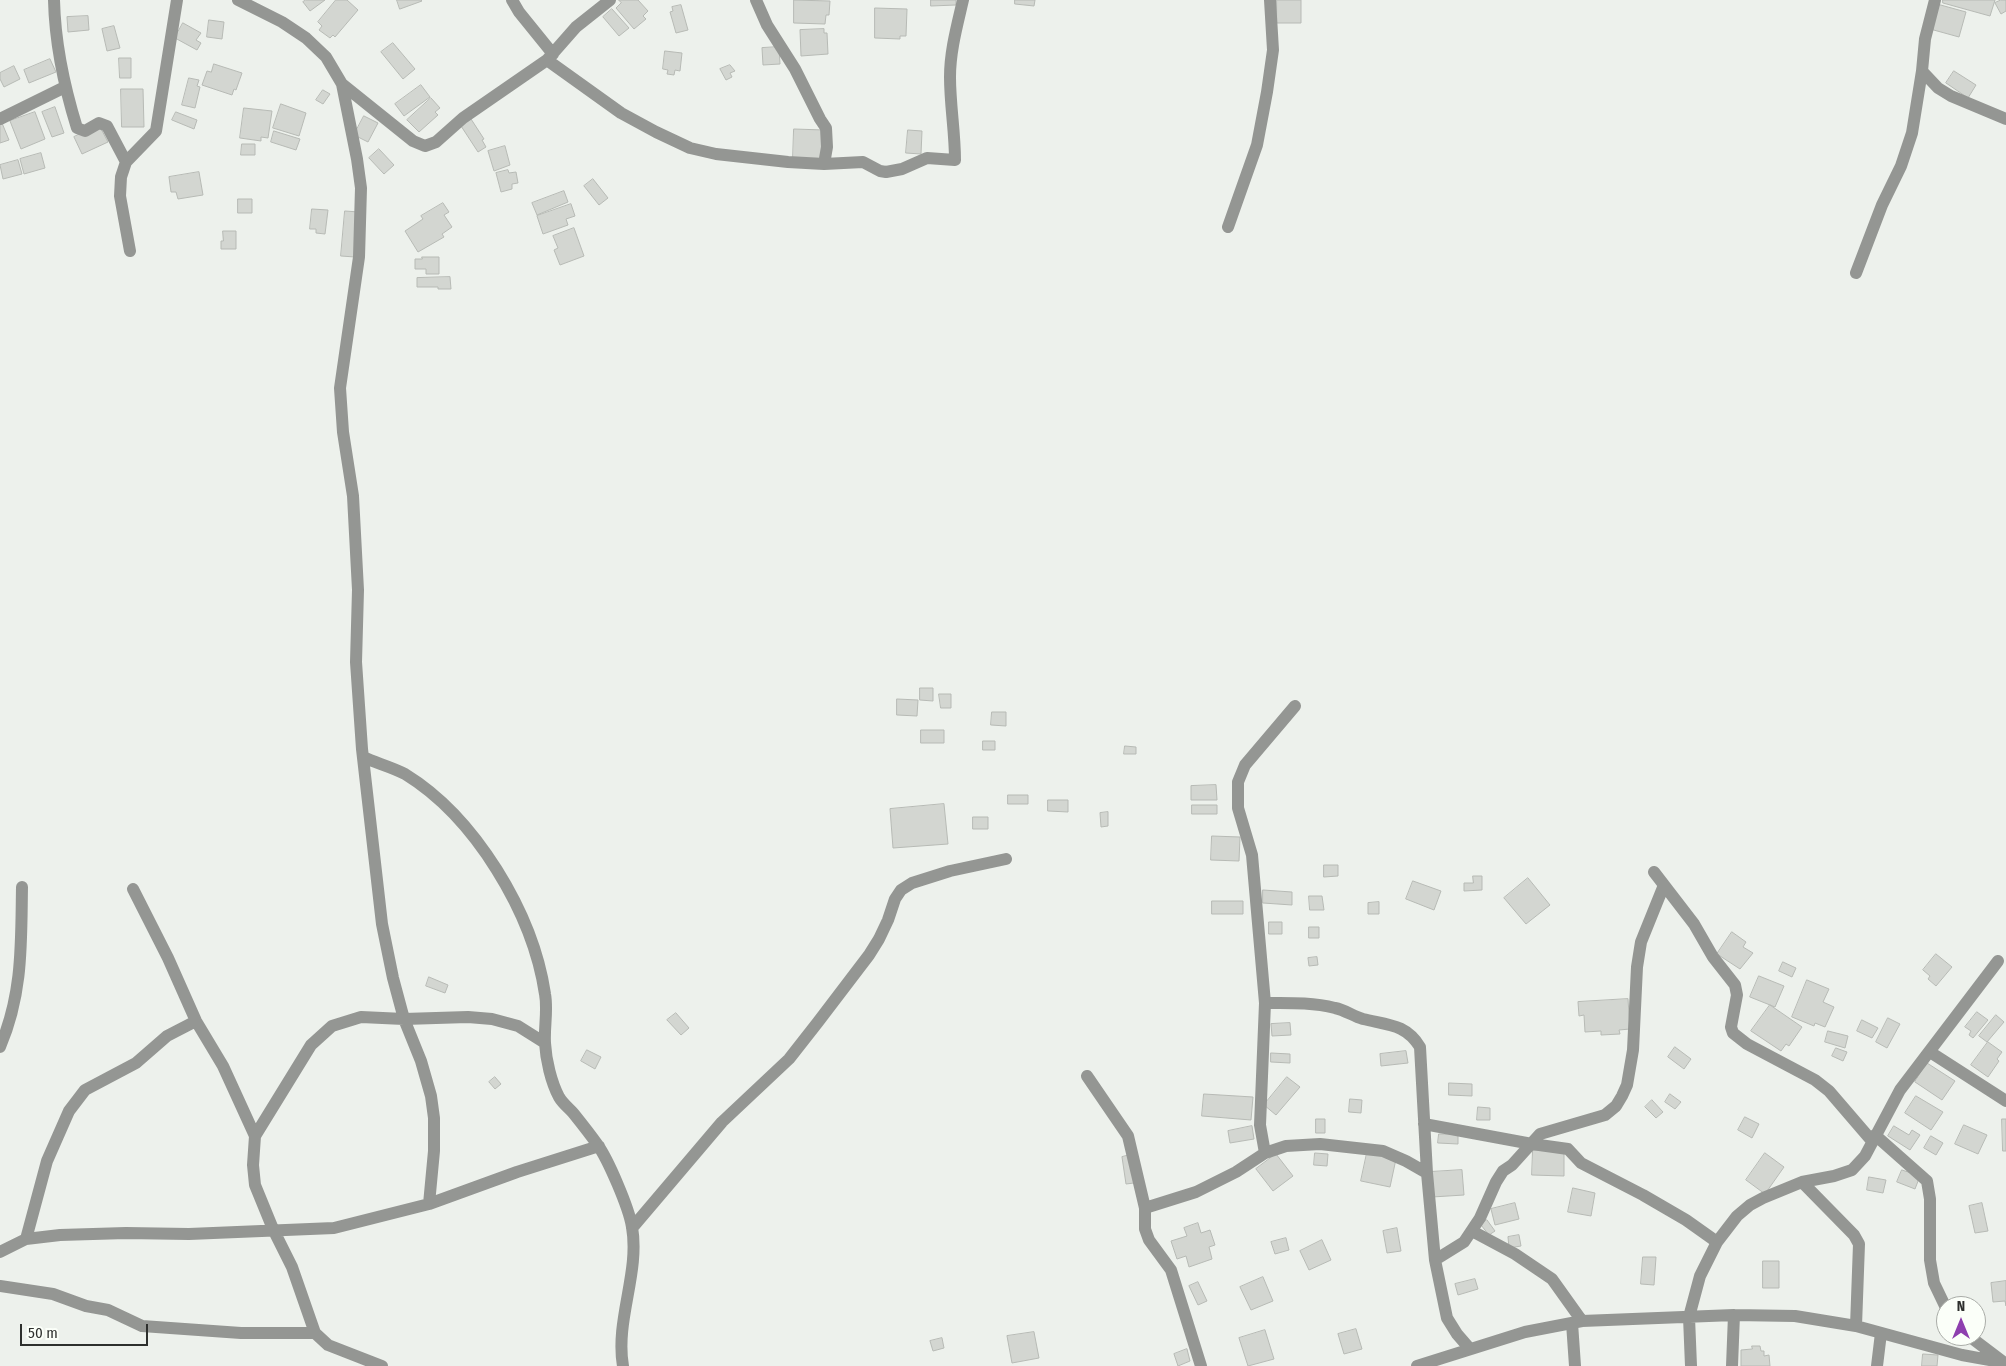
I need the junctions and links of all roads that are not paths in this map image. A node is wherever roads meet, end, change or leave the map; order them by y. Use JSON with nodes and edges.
{"nodes":[{"id":1,"x":54,"y":0,"type":"edge"},
{"id":2,"x":178,"y":0,"type":"edge"},
{"id":3,"x":238,"y":0,"type":"edge"},
{"id":4,"x":512,"y":0,"type":"edge"},
{"id":5,"x":610,"y":0,"type":"edge"},
{"id":6,"x":756,"y":0,"type":"edge"},
{"id":7,"x":963,"y":0,"type":"edge"},
{"id":8,"x":1270,"y":0,"type":"edge"},
{"id":9,"x":1935,"y":0,"type":"edge"},
{"id":10,"x":550,"y":57,"type":"junction"},
{"id":11,"x":1922,"y":71,"type":"junction"},
{"id":12,"x":342,"y":84,"type":"junction"},
{"id":13,"x":65,"y":87,"type":"junction"},
{"id":14,"x":0,"y":119,"type":"edge"},
{"id":15,"x":2006,"y":119,"type":"edge"},
{"id":16,"x":126,"y":162,"type":"junction"},
{"id":17,"x":824,"y":164,"type":"junction"},
{"id":18,"x":1228,"y":227,"type":"dead end"},
{"id":19,"x":130,"y":251,"type":"dead end"},
{"id":20,"x":1856,"y":273,"type":"dead end"},
{"id":21,"x":1295,"y":706,"type":"dead end"},
{"id":22,"x":363,"y":757,"type":"junction"},
{"id":23,"x":1006,"y":859,"type":"dead end"},
{"id":24,"x":1654,"y":872,"type":"dead end"},
{"id":25,"x":1664,"y":885,"type":"junction"},
{"id":26,"x":22,"y":887,"type":"dead end"},
{"id":27,"x":133,"y":889,"type":"dead end"},
{"id":28,"x":1998,"y":961,"type":"dead end"},
{"id":29,"x":1265,"y":1003,"type":"junction"},
{"id":30,"x":404,"y":1019,"type":"junction"},
{"id":31,"x":196,"y":1021,"type":"junction"},
{"id":32,"x":545,"y":1043,"type":"junction"},
{"id":33,"x":0,"y":1047,"type":"edge"},
{"id":34,"x":1930,"y":1052,"type":"junction"},
{"id":35,"x":1087,"y":1076,"type":"dead end"},
{"id":36,"x":2006,"y":1100,"type":"edge"},
{"id":37,"x":1424,"y":1124,"type":"junction"},
{"id":38,"x":255,"y":1136,"type":"junction"},
{"id":39,"x":1874,"y":1138,"type":"junction"},
{"id":40,"x":1532,"y":1144,"type":"junction"},
{"id":41,"x":599,"y":1146,"type":"junction"},
{"id":42,"x":1266,"y":1153,"type":"junction"},
{"id":43,"x":1427,"y":1173,"type":"junction"},
{"id":44,"x":1802,"y":1182,"type":"junction"},
{"id":45,"x":429,"y":1204,"type":"junction"},
{"id":46,"x":1145,"y":1208,"type":"junction"},
{"id":47,"x":632,"y":1228,"type":"junction"},
{"id":48,"x":273,"y":1229,"type":"junction"},
{"id":49,"x":1472,"y":1231,"type":"junction"},
{"id":50,"x":26,"y":1239,"type":"junction"},
{"id":51,"x":1717,"y":1242,"type":"junction"},
{"id":52,"x":0,"y":1252,"type":"edge"},
{"id":53,"x":1435,"y":1260,"type":"junction"},
{"id":54,"x":0,"y":1286,"type":"edge"},
{"id":55,"x":1940,"y":1296,"type":"edge"},
{"id":56,"x":1734,"y":1315,"type":"junction"},
{"id":57,"x":1689,"y":1317,"type":"junction"},
{"id":58,"x":1577,"y":1322,"type":"junction"},
{"id":59,"x":1856,"y":1326,"type":"junction"},
{"id":60,"x":315,"y":1333,"type":"junction"},
{"id":61,"x":1881,"y":1333,"type":"junction"},
{"id":62,"x":1982,"y":1346,"type":"edge"},
{"id":63,"x":1470,"y":1348,"type":"junction"},
{"id":64,"x":2005,"y":1363,"type":"edge"},
{"id":65,"x":382,"y":1366,"type":"edge"},
{"id":66,"x":623,"y":1366,"type":"edge"},
{"id":67,"x":1201,"y":1366,"type":"edge"},
{"id":68,"x":1417,"y":1366,"type":"edge"},
{"id":69,"x":1575,"y":1366,"type":"edge"},
{"id":70,"x":1691,"y":1366,"type":"edge"},
{"id":71,"x":1732,"y":1366,"type":"edge"},
{"id":72,"x":1877,"y":1366,"type":"edge"}],
"edges":[{"from":1,"to":13,"type":"street"},
{"from":2,"to":16,"type":"street"},
{"from":3,"to":12,"type":"street"},
{"from":4,"to":10,"type":"street"},
{"from":5,"to":10,"type":"street"},
{"from":6,"to":17,"type":"street"},
{"from":7,"to":17,"type":"street"},
{"from":8,"to":18,"type":"street"},
{"from":9,"to":11,"type":"street"},
{"from":10,"to":12,"type":"street"},
{"from":10,"to":17,"type":"street"},
{"from":11,"to":15,"type":"street"},
{"from":11,"to":20,"type":"street"},
{"from":12,"to":22,"type":"street"},
{"from":13,"to":14,"type":"street"},
{"from":13,"to":16,"type":"street"},
{"from":16,"to":19,"type":"street"},
{"from":21,"to":29,"type":"street"},
{"from":22,"to":30,"type":"street"},
{"from":22,"to":32,"type":"street"},
{"from":23,"to":47,"type":"street"},
{"from":24,"to":25,"type":"street"},
{"from":25,"to":39,"type":"street"},
{"from":25,"to":40,"type":"street"},
{"from":26,"to":33,"type":"street"},
{"from":27,"to":31,"type":"street"},
{"from":28,"to":34,"type":"street"},
{"from":29,"to":37,"type":"street"},
{"from":29,"to":42,"type":"street"},
{"from":30,"to":32,"type":"street"},
{"from":30,"to":38,"type":"street"},
{"from":30,"to":45,"type":"street"},
{"from":31,"to":38,"type":"street"},
{"from":31,"to":50,"type":"street"},
{"from":32,"to":41,"type":"street"},
{"from":34,"to":36,"type":"street"},
{"from":34,"to":39,"type":"street"},
{"from":35,"to":46,"type":"street"},
{"from":37,"to":40,"type":"street"},
{"from":37,"to":43,"type":"street"},
{"from":38,"to":48,"type":"street"},
{"from":39,"to":44,"type":"street"},
{"from":39,"to":55,"type":"street"},
{"from":40,"to":49,"type":"street"},
{"from":40,"to":51,"type":"street"},
{"from":41,"to":45,"type":"street"},
{"from":41,"to":47,"type":"street"},
{"from":42,"to":43,"type":"street"},
{"from":42,"to":46,"type":"street"},
{"from":43,"to":53,"type":"street"},
{"from":44,"to":51,"type":"street"},
{"from":44,"to":59,"type":"street"},
{"from":45,"to":48,"type":"street"},
{"from":46,"to":67,"type":"street"},
{"from":47,"to":66,"type":"street"},
{"from":48,"to":50,"type":"street"},
{"from":48,"to":60,"type":"street"},
{"from":49,"to":53,"type":"street"},
{"from":49,"to":58,"type":"street"},
{"from":50,"to":52,"type":"street"},
{"from":51,"to":57,"type":"street"},
{"from":53,"to":63,"type":"street"},
{"from":54,"to":60,"type":"street"},
{"from":56,"to":57,"type":"street"},
{"from":56,"to":59,"type":"street"},
{"from":56,"to":71,"type":"street"},
{"from":57,"to":58,"type":"street"},
{"from":57,"to":70,"type":"street"},
{"from":58,"to":63,"type":"street"},
{"from":58,"to":69,"type":"street"},
{"from":59,"to":61,"type":"street"},
{"from":60,"to":65,"type":"street"},
{"from":61,"to":64,"type":"street"},
{"from":61,"to":72,"type":"street"},
{"from":62,"to":64,"type":"street"},
{"from":63,"to":68,"type":"street"}]}
